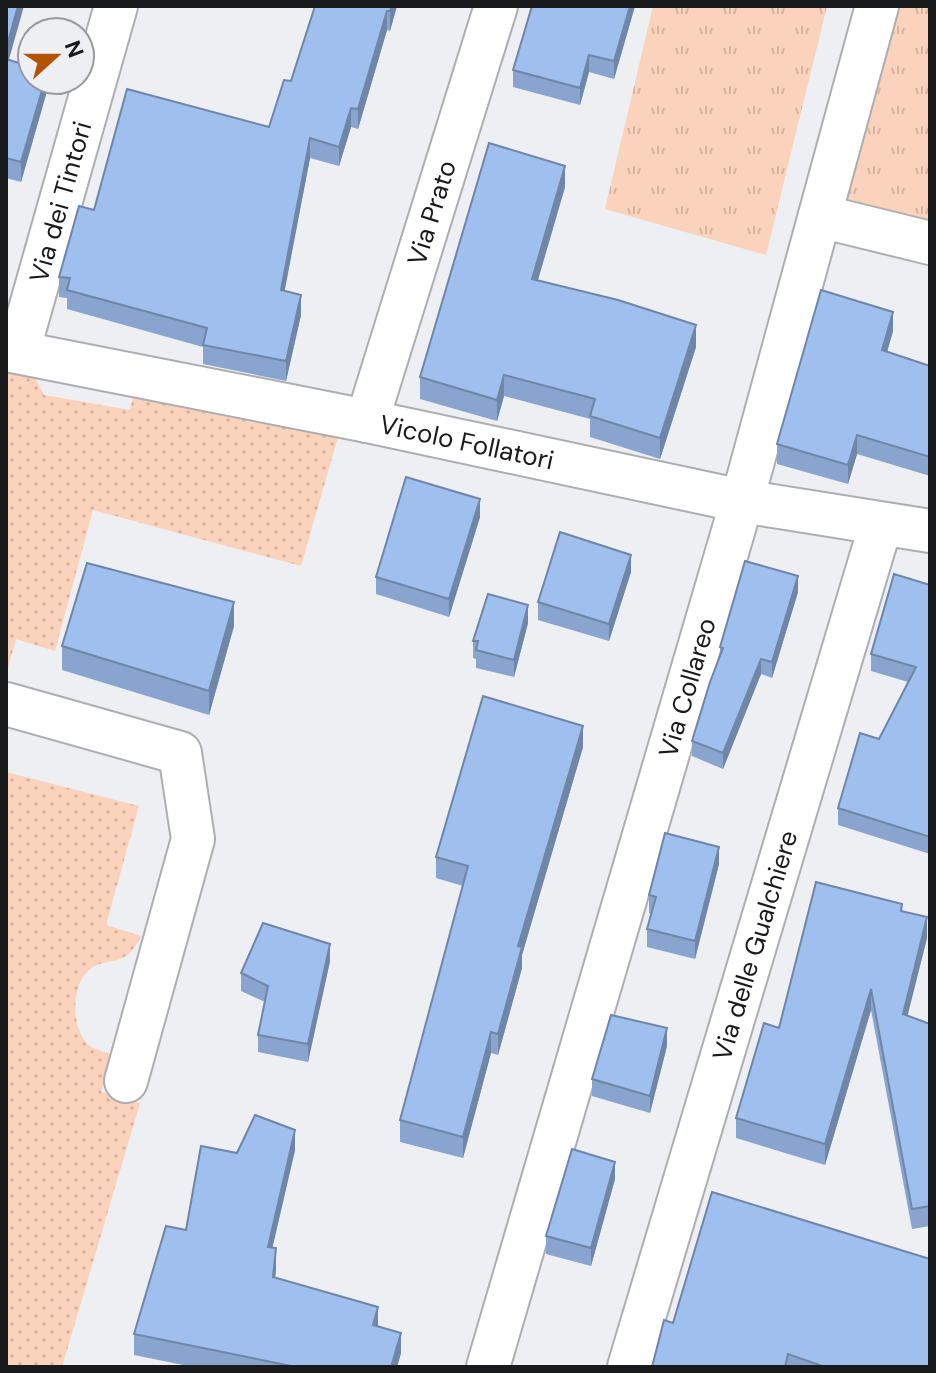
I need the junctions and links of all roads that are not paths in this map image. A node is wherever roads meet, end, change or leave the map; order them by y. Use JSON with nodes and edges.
{"nodes":[{"id":1,"x":116,"y":6,"type":"edge"},
{"id":2,"x":496,"y":6,"type":"edge"},
{"id":3,"x":877,"y":6,"type":"edge"},
{"id":4,"x":820,"y":216,"type":"junction"},
{"id":5,"x":930,"y":243,"type":"edge"},
{"id":6,"x":12,"y":351,"type":"edge"},
{"id":7,"x":367,"y":421,"type":"junction"},
{"id":8,"x":742,"y":501,"type":"junction"},
{"id":9,"x":881,"y":524,"type":"junction"},
{"id":10,"x":930,"y":531,"type":"edge"},
{"id":11,"x":6,"y":704,"type":"edge"},
{"id":12,"x":126,"y":1081,"type":"dead end"},
{"id":13,"x":488,"y":1367,"type":"edge"},
{"id":14,"x":629,"y":1367,"type":"edge"}],
"edges":[{"from":1,"to":6,"type":"street","name":"Via dei Tintori"},
{"from":2,"to":7,"type":"street","name":"Via Prato"},
{"from":3,"to":4,"type":"street","name":"Via Collareo"},
{"from":4,"to":5,"type":"street"},
{"from":4,"to":8,"type":"street","name":"Via Collareo"},
{"from":6,"to":7,"type":"street","name":"Vicolo Follatori"},
{"from":7,"to":8,"type":"street","name":"Vicolo Follatori"},
{"from":8,"to":9,"type":"street","name":"Vicolo Follatori"},
{"from":8,"to":13,"type":"street","name":"Via Collareo"},
{"from":9,"to":10,"type":"street","name":"Vicolo Follatori"},
{"from":9,"to":14,"type":"street","name":"Via delle Gualchiere"},
{"from":11,"to":12,"type":"street"}]}
